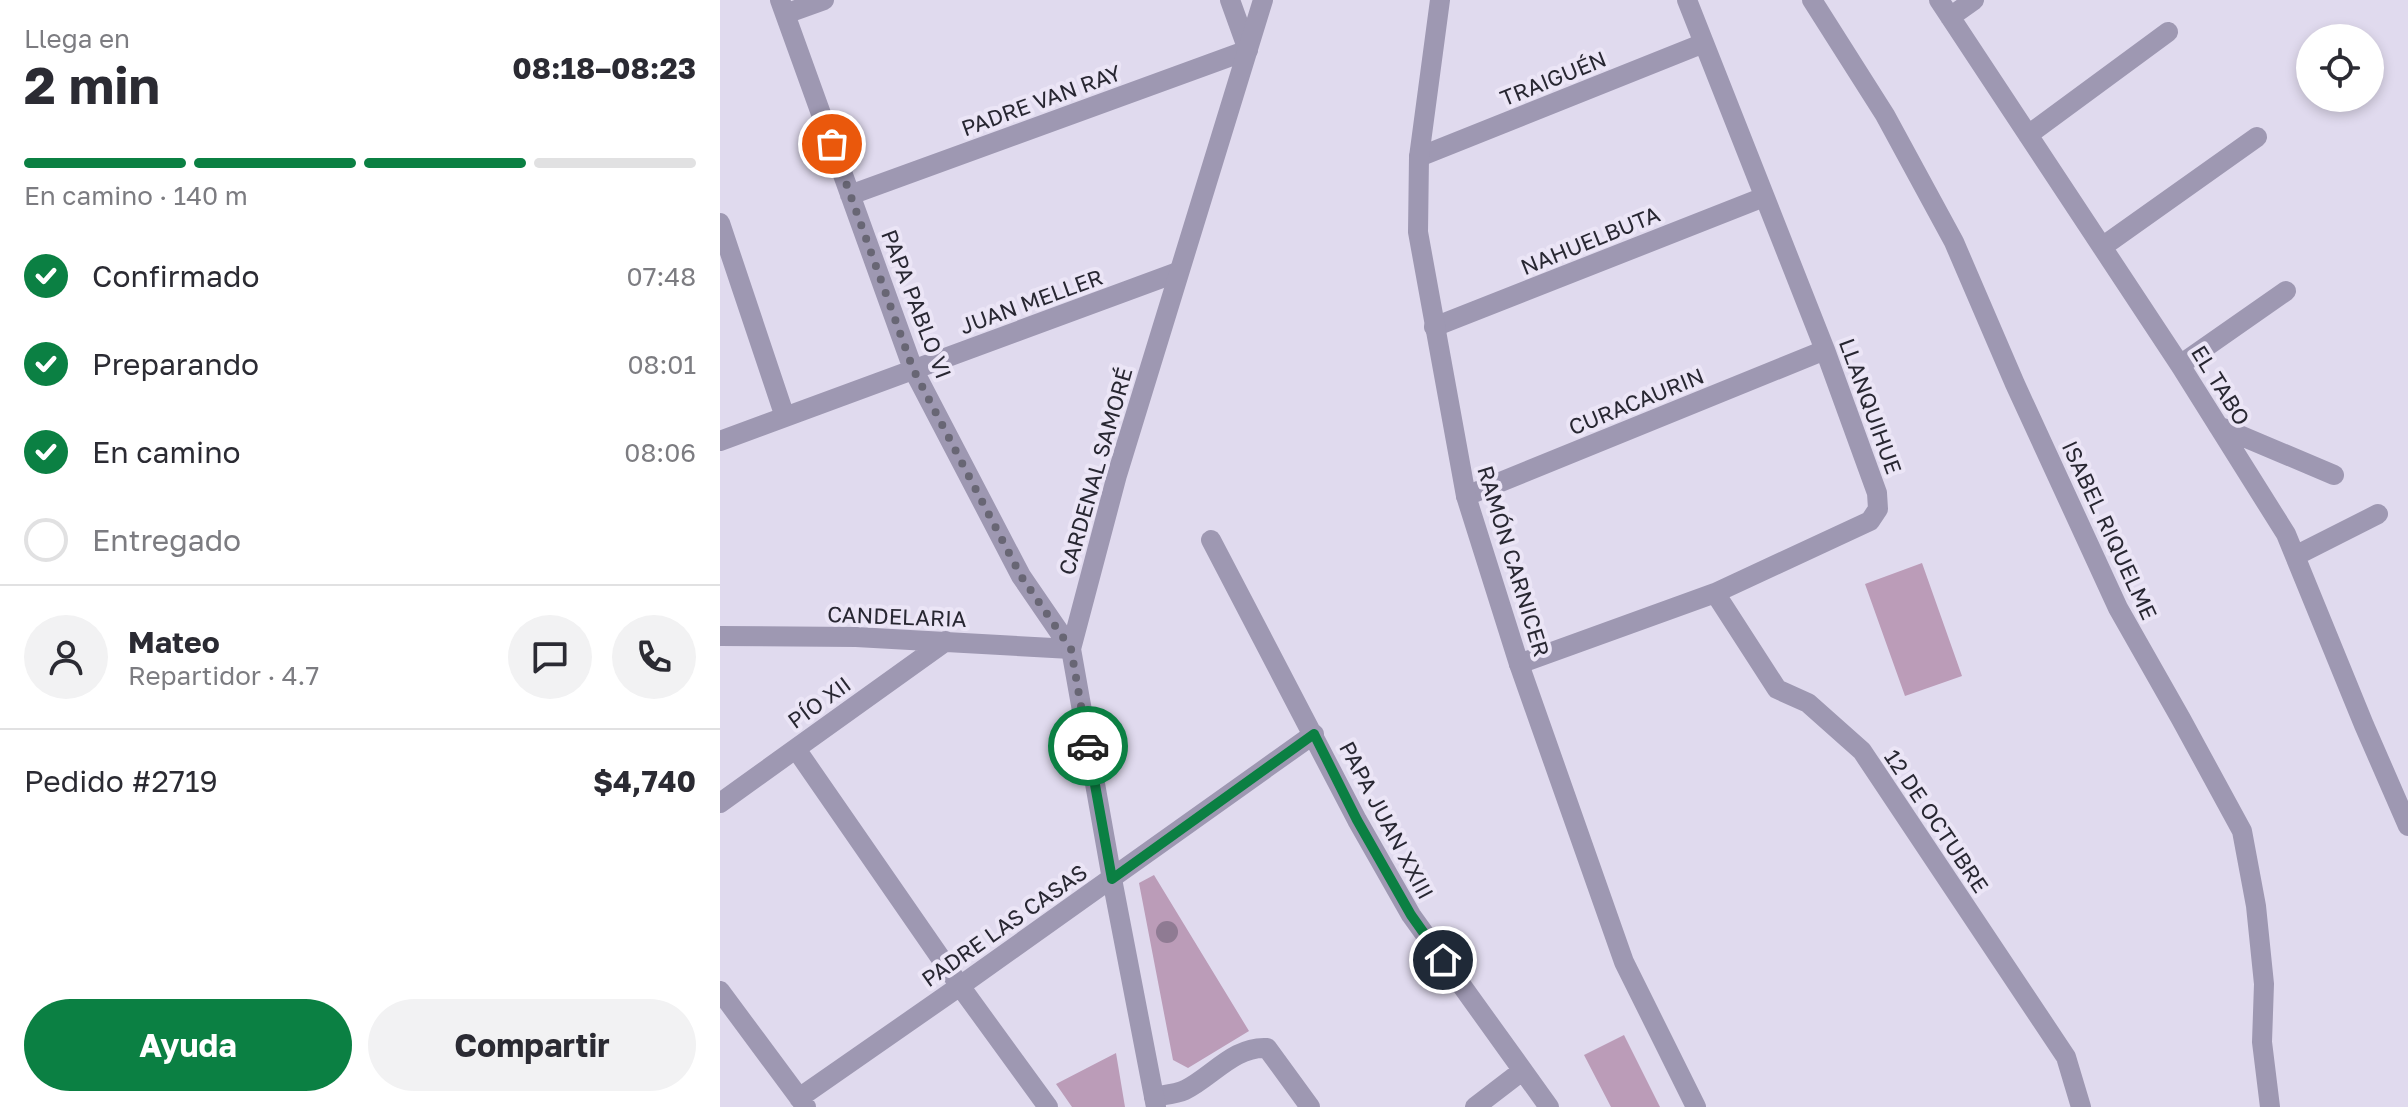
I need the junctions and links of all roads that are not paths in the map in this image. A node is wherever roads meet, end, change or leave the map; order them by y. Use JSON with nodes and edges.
{"nodes":[{"id":1,"x":824,"y":0,"type":"edge"},
{"id":2,"x":1230,"y":0,"type":"edge"},
{"id":3,"x":1263,"y":0,"type":"edge"},
{"id":4,"x":1440,"y":0,"type":"edge"},
{"id":5,"x":1687,"y":0,"type":"edge"},
{"id":6,"x":1812,"y":0,"type":"edge"},
{"id":7,"x":1974,"y":0,"type":"edge"},
{"id":8,"x":783,"y":7,"type":"edge"},
{"id":9,"x":1944,"y":9,"type":"edge"},
{"id":10,"x":2168,"y":32,"type":"dead end"},
{"id":11,"x":1704,"y":43,"type":"junction"},
{"id":12,"x":1248,"y":50,"type":"junction"},
{"id":13,"x":2028,"y":135,"type":"junction"},
{"id":14,"x":2257,"y":137,"type":"dead end"},
{"id":15,"x":1419,"y":157,"type":"junction"},
{"id":16,"x":850,"y":195,"type":"junction"},
{"id":17,"x":1764,"y":197,"type":"junction"},
{"id":18,"x":720,"y":223,"type":"edge"},
{"id":19,"x":2102,"y":247,"type":"junction"},
{"id":20,"x":1178,"y":272,"type":"junction"},
{"id":21,"x":2286,"y":291,"type":"dead end"},
{"id":22,"x":1434,"y":327,"type":"junction"},
{"id":23,"x":1825,"y":350,"type":"junction"},
{"id":24,"x":2180,"y":365,"type":"junction"},
{"id":25,"x":913,"y":369,"type":"junction"},
{"id":26,"x":785,"y":417,"type":"junction"},
{"id":27,"x":2218,"y":426,"type":"junction"},
{"id":28,"x":720,"y":441,"type":"edge"},
{"id":29,"x":2334,"y":475,"type":"dead end"},
{"id":30,"x":1466,"y":496,"type":"junction"},
{"id":31,"x":2378,"y":514,"type":"dead end"},
{"id":32,"x":1211,"y":540,"type":"dead end"},
{"id":33,"x":2295,"y":556,"type":"junction"},
{"id":34,"x":1715,"y":593,"type":"junction"},
{"id":35,"x":720,"y":636,"type":"edge"},
{"id":36,"x":946,"y":641,"type":"junction"},
{"id":37,"x":1071,"y":649,"type":"junction"},
{"id":38,"x":1519,"y":664,"type":"junction"},
{"id":39,"x":1314,"y":734,"type":"junction"},
{"id":40,"x":796,"y":749,"type":"junction"},
{"id":41,"x":720,"y":803,"type":"edge"},
{"id":42,"x":2408,"y":826,"type":"edge"},
{"id":43,"x":1112,"y":879,"type":"junction"},
{"id":44,"x":960,"y":986,"type":"junction"},
{"id":45,"x":720,"y":991,"type":"edge"},
{"id":46,"x":1522,"y":1071,"type":"junction"},
{"id":47,"x":803,"y":1102,"type":"edge"},
{"id":48,"x":1155,"y":1102,"type":"edge"},
{"id":49,"x":1048,"y":1107,"type":"edge"},
{"id":50,"x":1310,"y":1107,"type":"edge"},
{"id":51,"x":1475,"y":1107,"type":"edge"},
{"id":52,"x":1549,"y":1107,"type":"edge"},
{"id":53,"x":1696,"y":1107,"type":"edge"},
{"id":54,"x":2081,"y":1107,"type":"edge"},
{"id":55,"x":2270,"y":1107,"type":"edge"}],
"edges":[{"from":1,"to":8,"type":"street"},
{"from":2,"to":12,"type":"street"},
{"from":3,"to":12,"type":"street","name":"CARDENAL SAMORÉ"},
{"from":4,"to":15,"type":"street","name":"RAMÓN CARNICER"},
{"from":5,"to":11,"type":"street","name":"LLANQUIHUE"},
{"from":6,"to":55,"type":"street","name":"ISABEL RIQUELME"},
{"from":7,"to":9,"type":"street"},
{"from":8,"to":16,"type":"street","name":"PAPA PABLO VI"},
{"from":9,"to":13,"type":"street","name":"EL TABO"},
{"from":10,"to":13,"type":"street"},
{"from":11,"to":15,"type":"street","name":"TRAIGUÉN"},
{"from":11,"to":17,"type":"street","name":"LLANQUIHUE"},
{"from":12,"to":16,"type":"street","name":"PADRE VAN RAY"},
{"from":12,"to":20,"type":"street","name":"CARDENAL SAMORÉ"},
{"from":13,"to":19,"type":"street","name":"EL TABO"},
{"from":14,"to":19,"type":"street"},
{"from":15,"to":22,"type":"street","name":"RAMÓN CARNICER"},
{"from":16,"to":25,"type":"street","name":"PAPA PABLO VI"},
{"from":17,"to":22,"type":"street","name":"NAHUELBUTA"},
{"from":17,"to":23,"type":"street","name":"LLANQUIHUE"},
{"from":18,"to":26,"type":"street"},
{"from":19,"to":24,"type":"street","name":"EL TABO"},
{"from":20,"to":25,"type":"street","name":"JUAN MELLER"},
{"from":20,"to":37,"type":"street","name":"CARDENAL SAMORÉ"},
{"from":21,"to":24,"type":"street"},
{"from":22,"to":30,"type":"street","name":"RAMÓN CARNICER"},
{"from":23,"to":30,"type":"street","name":"CURACAURIN"},
{"from":23,"to":34,"type":"street","name":"LLANQUIHUE"},
{"from":24,"to":27,"type":"street","name":"EL TABO"},
{"from":25,"to":26,"type":"street","name":"JUAN MELLER"},
{"from":25,"to":37,"type":"street","name":"PAPA PABLO VI"},
{"from":26,"to":28,"type":"street","name":"JUAN MELLER"},
{"from":27,"to":29,"type":"street"},
{"from":27,"to":33,"type":"street","name":"EL TABO"},
{"from":30,"to":38,"type":"street","name":"RAMÓN CARNICER"},
{"from":31,"to":33,"type":"street"},
{"from":32,"to":39,"type":"street","name":"PAPA JUAN XXIII"},
{"from":33,"to":42,"type":"street","name":"EL TABO"},
{"from":34,"to":38,"type":"street","name":"LLANQUIHUE"},
{"from":34,"to":54,"type":"street","name":"12 DE OCTUBRE"},
{"from":35,"to":36,"type":"street","name":"CANDELARIA"},
{"from":36,"to":37,"type":"street","name":"CANDELARIA"},
{"from":36,"to":40,"type":"street","name":"PÍO XII"},
{"from":37,"to":43,"type":"street","name":"CARDENAL SAMORÉ"},
{"from":38,"to":53,"type":"street","name":"RAMÓN CARNICER"},
{"from":39,"to":43,"type":"street","name":"PADRE LAS CASAS"},
{"from":39,"to":46,"type":"street","name":"PAPA JUAN XXIII"},
{"from":40,"to":41,"type":"street","name":"PÍO XII"},
{"from":40,"to":44,"type":"street"},
{"from":43,"to":44,"type":"street","name":"PADRE LAS CASAS"},
{"from":43,"to":48,"type":"street","name":"CARDENAL SAMORÉ"},
{"from":44,"to":47,"type":"street","name":"PADRE LAS CASAS"},
{"from":44,"to":49,"type":"street"},
{"from":45,"to":47,"type":"street"},
{"from":46,"to":51,"type":"street"},
{"from":46,"to":52,"type":"street","name":"PAPA JUAN XXIII"},
{"from":48,"to":50,"type":"street"}]}
